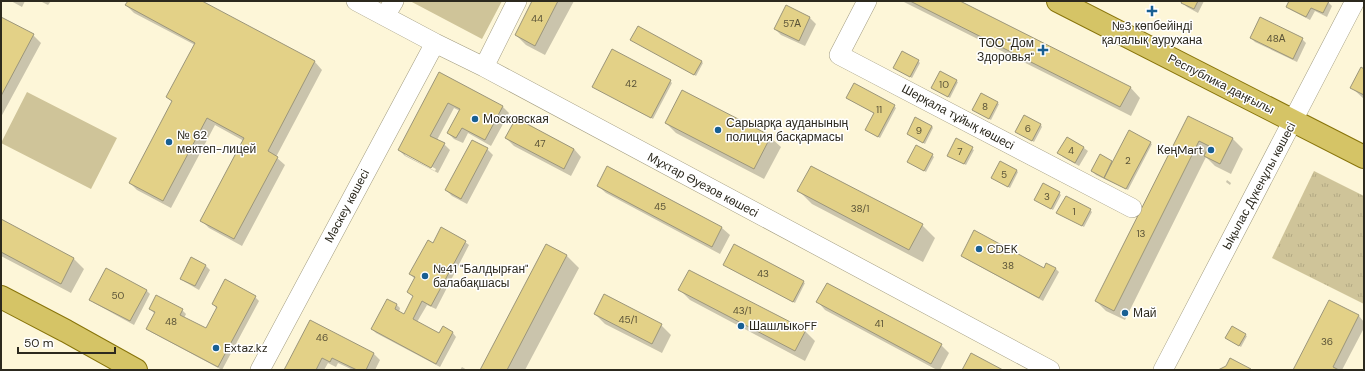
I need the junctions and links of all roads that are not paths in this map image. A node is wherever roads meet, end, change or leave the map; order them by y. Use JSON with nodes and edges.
{"nodes":[{"id":1,"x":356,"y":1,"type":"edge"},
{"id":2,"x":517,"y":1,"type":"edge"},
{"id":3,"x":867,"y":1,"type":"edge"},
{"id":4,"x":1058,"y":1,"type":"edge"},
{"id":5,"x":1355,"y":1,"type":"edge"},
{"id":6,"x":390,"y":9,"type":"edge"},
{"id":7,"x":435,"y":43,"type":"junction"},
{"id":8,"x":484,"y":67,"type":"junction"},
{"id":9,"x":1293,"y":120,"type":"junction"},
{"id":10,"x":1364,"y":157,"type":"edge"},
{"id":11,"x":1132,"y":208,"type":"dead end"},
{"id":12,"x":1,"y":297,"type":"edge"},
{"id":13,"x":118,"y":364,"type":"edge"},
{"id":14,"x":1166,"y":367,"type":"edge"},
{"id":15,"x":136,"y":370,"type":"edge"},
{"id":16,"x":260,"y":370,"type":"edge"},
{"id":17,"x":1050,"y":370,"type":"edge"}],
"edges":[{"from":1,"to":6,"type":"street","name":"Мұхтар Әуезов көшесі"},
{"from":2,"to":8,"type":"street"},
{"from":3,"to":11,"type":"street","name":"Шерқала тұйық көшесі"},
{"from":4,"to":9,"type":"main road","name":"Республика даңғылы"},
{"from":5,"to":9,"type":"street","name":"Ықылас Дүкенұлы көшесі"},
{"from":6,"to":7,"type":"street","name":"Мұхтар Әуезов көшесі"},
{"from":7,"to":8,"type":"street","name":"Мұхтар Әуезов көшесі"},
{"from":7,"to":16,"type":"street","name":"Мәскеу көшесі"},
{"from":8,"to":17,"type":"street","name":"Мұхтар Әуезов көшесі"},
{"from":9,"to":10,"type":"main road","name":"Республика даңғылы"},
{"from":9,"to":14,"type":"street","name":"Ықылас Дүкенұлы көшесі"},
{"from":12,"to":13,"type":"main road"},
{"from":13,"to":15,"type":"main road"}]}
